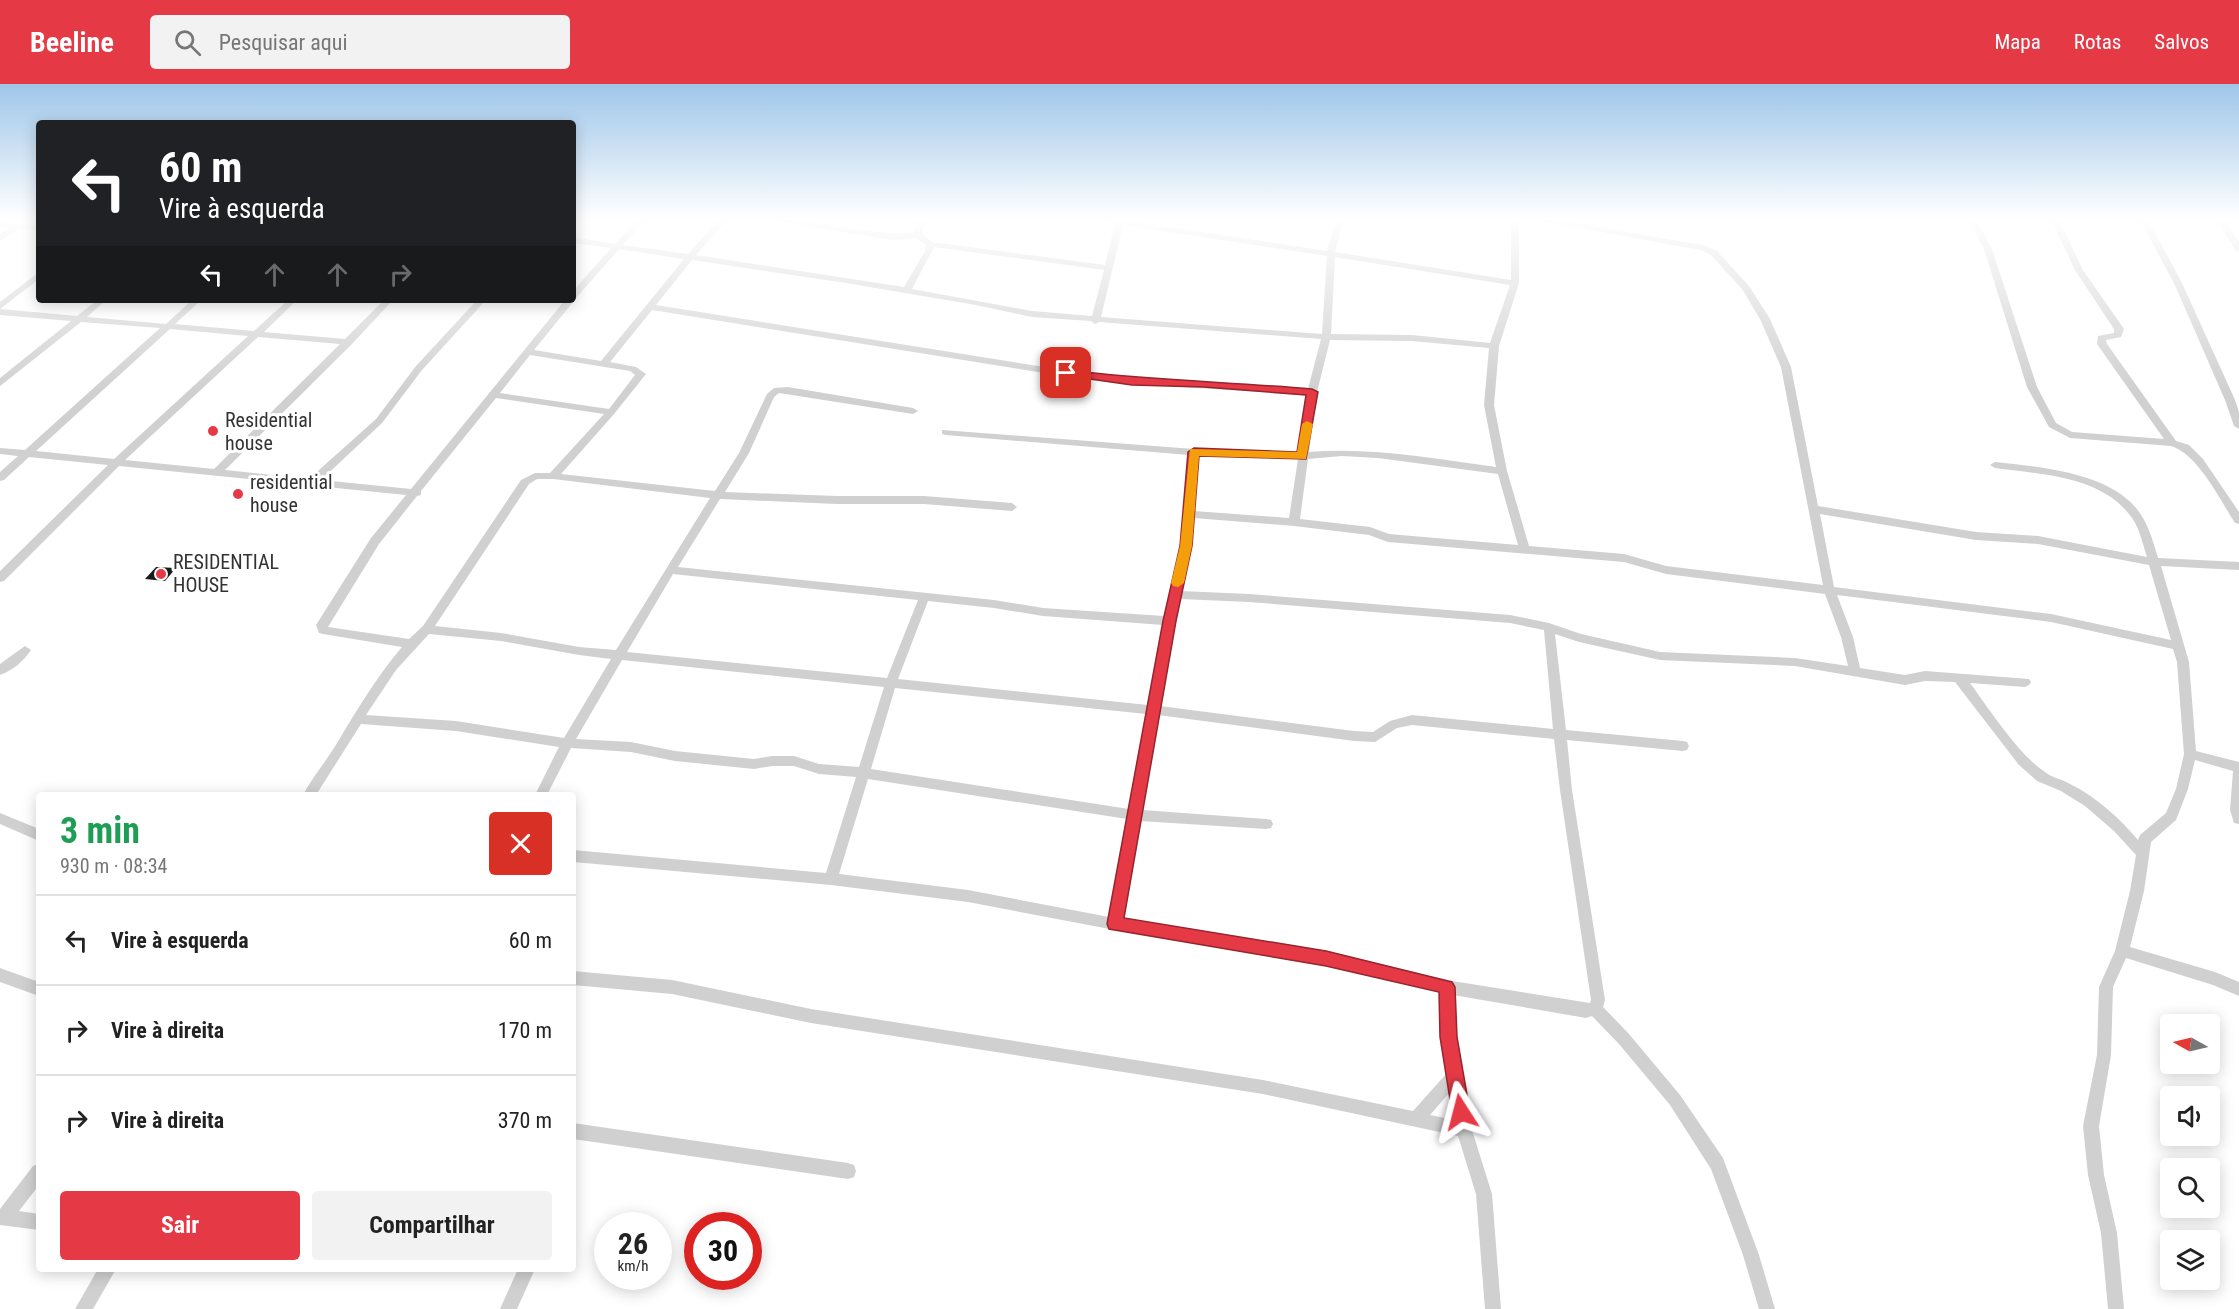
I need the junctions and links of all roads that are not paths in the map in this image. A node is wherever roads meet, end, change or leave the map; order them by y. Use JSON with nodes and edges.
{"nodes":[{"id":1,"x":36,"y":277,"type":"edge"},
{"id":2,"x":590,"y":277,"type":"edge"},
{"id":3,"x":674,"y":277,"type":"edge"},
{"id":4,"x":823,"y":277,"type":"edge"},
{"id":5,"x":915,"y":277,"type":"edge"},
{"id":6,"x":1107,"y":277,"type":"edge"},
{"id":7,"x":1330,"y":277,"type":"edge"},
{"id":8,"x":1480,"y":277,"type":"edge"},
{"id":9,"x":1515,"y":277,"type":"edge"},
{"id":10,"x":1736,"y":277,"type":"edge"},
{"id":11,"x":1997,"y":277,"type":"edge"},
{"id":12,"x":2084,"y":277,"type":"edge"},
{"id":13,"x":2174,"y":277,"type":"edge"},
{"id":14,"x":1515,"y":283,"type":"junction"},
{"id":15,"x":907,"y":290,"type":"junction"},
{"id":16,"x":576,"y":293,"type":"edge"},
{"id":17,"x":98,"y":303,"type":"edge"},
{"id":18,"x":194,"y":303,"type":"edge"},
{"id":19,"x":290,"y":303,"type":"edge"},
{"id":20,"x":386,"y":303,"type":"edge"},
{"id":21,"x":479,"y":303,"type":"edge"},
{"id":22,"x":568,"y":303,"type":"edge"},
{"id":23,"x":0,"y":306,"type":"edge"},
{"id":24,"x":650,"y":307,"type":"junction"},
{"id":25,"x":0,"y":312,"type":"edge"},
{"id":26,"x":81,"y":318,"type":"junction"},
{"id":27,"x":1095,"y":321,"type":"junction"},
{"id":28,"x":169,"y":325,"type":"junction"},
{"id":29,"x":257,"y":333,"type":"junction"},
{"id":30,"x":1326,"y":337,"type":"junction"},
{"id":31,"x":349,"y":342,"type":"junction"},
{"id":32,"x":1494,"y":346,"type":"junction"},
{"id":33,"x":527,"y":352,"type":"junction"},
{"id":34,"x":604,"y":364,"type":"junction"},
{"id":35,"x":0,"y":383,"type":"edge"},
{"id":36,"x":1312,"y":392,"type":"junction"},
{"id":37,"x":493,"y":395,"type":"junction"},
{"id":38,"x":913,"y":411,"type":"dead end"},
{"id":39,"x":611,"y":412,"type":"junction"},
{"id":40,"x":2239,"y":426,"type":"edge"},
{"id":41,"x":946,"y":432,"type":"dead end"},
{"id":42,"x":2172,"y":443,"type":"junction"},
{"id":43,"x":0,"y":451,"type":"edge"},
{"id":44,"x":1194,"y":452,"type":"junction"},
{"id":45,"x":28,"y":453,"type":"junction"},
{"id":46,"x":1302,"y":456,"type":"junction"},
{"id":47,"x":117,"y":463,"type":"junction"},
{"id":48,"x":1995,"y":465,"type":"dead end"},
{"id":49,"x":1502,"y":471,"type":"junction"},
{"id":50,"x":216,"y":473,"type":"junction"},
{"id":51,"x":553,"y":476,"type":"junction"},
{"id":52,"x":0,"y":478,"type":"edge"},
{"id":53,"x":312,"y":482,"type":"junction"},
{"id":54,"x":417,"y":493,"type":"junction"},
{"id":55,"x":717,"y":495,"type":"junction"},
{"id":56,"x":1011,"y":507,"type":"dead end"},
{"id":57,"x":1812,"y":509,"type":"junction"},
{"id":58,"x":1190,"y":514,"type":"junction"},
{"id":59,"x":2239,"y":520,"type":"edge"},
{"id":60,"x":1294,"y":522,"type":"junction"},
{"id":61,"x":1525,"y":551,"type":"junction"},
{"id":62,"x":2154,"y":562,"type":"junction"},
{"id":63,"x":2239,"y":566,"type":"edge"},
{"id":64,"x":670,"y":570,"type":"junction"},
{"id":65,"x":0,"y":578,"type":"edge"},
{"id":66,"x":1829,"y":590,"type":"junction"},
{"id":67,"x":1175,"y":595,"type":"junction"},
{"id":68,"x":924,"y":598,"type":"junction"},
{"id":69,"x":1169,"y":621,"type":"junction"},
{"id":70,"x":1549,"y":627,"type":"junction"},
{"id":71,"x":427,"y":629,"type":"junction"},
{"id":72,"x":410,"y":644,"type":"junction"},
{"id":73,"x":2179,"y":646,"type":"junction"},
{"id":74,"x":25,"y":650,"type":"dead end"},
{"id":75,"x":620,"y":656,"type":"junction"},
{"id":76,"x":0,"y":670,"type":"edge"},
{"id":77,"x":1855,"y":671,"type":"junction"},
{"id":78,"x":1958,"y":677,"type":"junction"},
{"id":79,"x":2025,"y":682,"type":"dead end"},
{"id":80,"x":891,"y":683,"type":"junction"},
{"id":81,"x":1153,"y":710,"type":"junction"},
{"id":82,"x":356,"y":719,"type":"junction"},
{"id":83,"x":1560,"y":733,"type":"junction"},
{"id":84,"x":567,"y":743,"type":"junction"},
{"id":85,"x":1683,"y":746,"type":"dead end"},
{"id":86,"x":2190,"y":754,"type":"junction"},
{"id":87,"x":2239,"y":768,"type":"edge"},
{"id":88,"x":2239,"y":772,"type":"edge"},
{"id":89,"x":864,"y":773,"type":"junction"},
{"id":90,"x":311,"y":792,"type":"edge"},
{"id":91,"x":542,"y":792,"type":"edge"},
{"id":92,"x":1134,"y":815,"type":"junction"},
{"id":93,"x":0,"y":818,"type":"edge"},
{"id":94,"x":2239,"y":819,"type":"edge"},
{"id":95,"x":1266,"y":824,"type":"dead end"},
{"id":96,"x":36,"y":834,"type":"edge"},
{"id":97,"x":2141,"y":852,"type":"junction"},
{"id":98,"x":576,"y":856,"type":"edge"},
{"id":99,"x":831,"y":879,"type":"junction"},
{"id":100,"x":1115,"y":924,"type":"junction"},
{"id":101,"x":2122,"y":951,"type":"junction"},
{"id":102,"x":0,"y":975,"type":"edge"},
{"id":103,"x":576,"y":978,"type":"edge"},
{"id":104,"x":1446,"y":987,"type":"junction"},
{"id":105,"x":36,"y":988,"type":"edge"},
{"id":106,"x":2239,"y":989,"type":"edge"},
{"id":107,"x":1596,"y":1009,"type":"junction"},
{"id":108,"x":1455,"y":1075,"type":"junction"},
{"id":109,"x":1416,"y":1119,"type":"junction"},
{"id":110,"x":1464,"y":1130,"type":"junction"},
{"id":111,"x":576,"y":1131,"type":"edge"},
{"id":112,"x":848,"y":1171,"type":"dead end"},
{"id":113,"x":36,"y":1176,"type":"edge"},
{"id":114,"x":2,"y":1217,"type":"edge"},
{"id":115,"x":36,"y":1222,"type":"edge"},
{"id":116,"x":106,"y":1272,"type":"edge"},
{"id":117,"x":526,"y":1272,"type":"edge"},
{"id":118,"x":83,"y":1309,"type":"edge"},
{"id":119,"x":508,"y":1309,"type":"edge"},
{"id":120,"x":1493,"y":1309,"type":"edge"},
{"id":121,"x":1767,"y":1309,"type":"edge"},
{"id":122,"x":2116,"y":1309,"type":"edge"}],
"edges":[{"from":1,"to":23,"type":"street"},
{"from":2,"to":16,"type":"street"},
{"from":3,"to":24,"type":"street"},
{"from":4,"to":15,"type":"street"},
{"from":5,"to":15,"type":"street"},
{"from":6,"to":27,"type":"street"},
{"from":7,"to":30,"type":"street"},
{"from":8,"to":14,"type":"street"},
{"from":9,"to":14,"type":"street"},
{"from":10,"to":57,"type":"street"},
{"from":11,"to":42,"type":"street"},
{"from":12,"to":42,"type":"street"},
{"from":13,"to":40,"type":"street"},
{"from":14,"to":32,"type":"street"},
{"from":15,"to":27,"type":"street"},
{"from":17,"to":26,"type":"street"},
{"from":18,"to":28,"type":"street"},
{"from":19,"to":29,"type":"street"},
{"from":20,"to":31,"type":"street"},
{"from":21,"to":53,"type":"street"},
{"from":22,"to":33,"type":"street"},
{"from":24,"to":34,"type":"street"},
{"from":24,"to":36,"type":"street"},
{"from":25,"to":26,"type":"street"},
{"from":26,"to":28,"type":"street"},
{"from":26,"to":35,"type":"street"},
{"from":27,"to":30,"type":"street"},
{"from":28,"to":29,"type":"street"},
{"from":28,"to":45,"type":"street"},
{"from":29,"to":31,"type":"street"},
{"from":29,"to":47,"type":"street"},
{"from":30,"to":32,"type":"street"},
{"from":30,"to":36,"type":"street"},
{"from":31,"to":50,"type":"street"},
{"from":32,"to":49,"type":"street"},
{"from":33,"to":34,"type":"street"},
{"from":33,"to":37,"type":"street"},
{"from":34,"to":39,"type":"street"},
{"from":36,"to":46,"type":"street"},
{"from":37,"to":39,"type":"street"},
{"from":37,"to":54,"type":"street"},
{"from":38,"to":55,"type":"street"},
{"from":39,"to":51,"type":"street"},
{"from":41,"to":44,"type":"street"},
{"from":42,"to":59,"type":"street"},
{"from":43,"to":45,"type":"street"},
{"from":44,"to":46,"type":"street"},
{"from":44,"to":58,"type":"street"},
{"from":45,"to":47,"type":"street"},
{"from":45,"to":52,"type":"street"},
{"from":46,"to":49,"type":"street"},
{"from":46,"to":60,"type":"street"},
{"from":47,"to":50,"type":"street"},
{"from":47,"to":65,"type":"street"},
{"from":48,"to":62,"type":"street"},
{"from":49,"to":61,"type":"street"},
{"from":50,"to":53,"type":"street"},
{"from":51,"to":55,"type":"street"},
{"from":51,"to":71,"type":"street"},
{"from":53,"to":54,"type":"street"},
{"from":54,"to":72,"type":"street"},
{"from":55,"to":56,"type":"street"},
{"from":55,"to":64,"type":"street"},
{"from":57,"to":62,"type":"street"},
{"from":57,"to":66,"type":"street"},
{"from":58,"to":60,"type":"street"},
{"from":58,"to":67,"type":"street"},
{"from":60,"to":61,"type":"street"},
{"from":61,"to":66,"type":"street"},
{"from":62,"to":63,"type":"street"},
{"from":62,"to":73,"type":"street"},
{"from":64,"to":68,"type":"street"},
{"from":64,"to":75,"type":"street"},
{"from":66,"to":73,"type":"street"},
{"from":66,"to":77,"type":"street"},
{"from":67,"to":69,"type":"street"},
{"from":67,"to":70,"type":"street"},
{"from":68,"to":69,"type":"street"},
{"from":68,"to":80,"type":"street"},
{"from":69,"to":81,"type":"street"},
{"from":70,"to":77,"type":"street"},
{"from":70,"to":83,"type":"street"},
{"from":71,"to":72,"type":"street"},
{"from":71,"to":75,"type":"street"},
{"from":72,"to":82,"type":"street"},
{"from":73,"to":86,"type":"street"},
{"from":74,"to":76,"type":"street"},
{"from":75,"to":80,"type":"street"},
{"from":75,"to":84,"type":"street"},
{"from":77,"to":78,"type":"street"},
{"from":78,"to":79,"type":"street"},
{"from":78,"to":97,"type":"street"},
{"from":80,"to":81,"type":"street"},
{"from":80,"to":89,"type":"street"},
{"from":81,"to":83,"type":"street"},
{"from":81,"to":92,"type":"street"},
{"from":82,"to":84,"type":"street"},
{"from":82,"to":90,"type":"street"},
{"from":83,"to":85,"type":"street"},
{"from":83,"to":107,"type":"street"},
{"from":84,"to":89,"type":"street"},
{"from":84,"to":91,"type":"street"},
{"from":86,"to":87,"type":"street"},
{"from":86,"to":97,"type":"street"},
{"from":88,"to":94,"type":"street"},
{"from":89,"to":92,"type":"street"},
{"from":89,"to":99,"type":"street"},
{"from":92,"to":95,"type":"street"},
{"from":92,"to":100,"type":"street"},
{"from":93,"to":96,"type":"street"},
{"from":97,"to":101,"type":"street"},
{"from":98,"to":99,"type":"street"},
{"from":99,"to":100,"type":"street"},
{"from":100,"to":104,"type":"street"},
{"from":101,"to":106,"type":"street"},
{"from":101,"to":122,"type":"street"},
{"from":102,"to":105,"type":"street"},
{"from":103,"to":109,"type":"street"},
{"from":104,"to":107,"type":"street"},
{"from":104,"to":108,"type":"street"},
{"from":107,"to":121,"type":"street"},
{"from":108,"to":109,"type":"street"},
{"from":108,"to":110,"type":"street"},
{"from":109,"to":110,"type":"street"},
{"from":110,"to":120,"type":"street"},
{"from":111,"to":112,"type":"street"},
{"from":113,"to":114,"type":"street"},
{"from":114,"to":115,"type":"street"},
{"from":116,"to":118,"type":"street"},
{"from":117,"to":119,"type":"street"}]}
